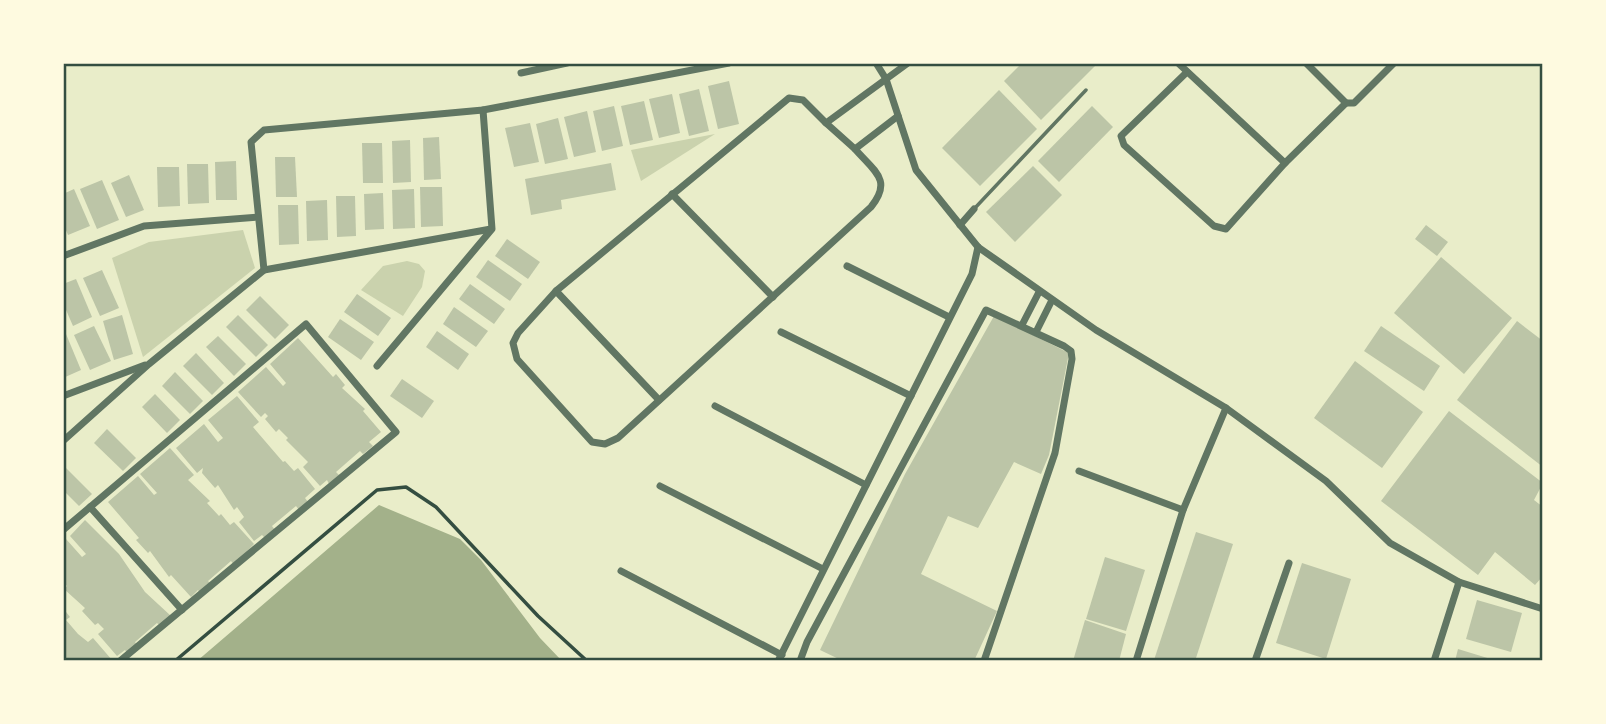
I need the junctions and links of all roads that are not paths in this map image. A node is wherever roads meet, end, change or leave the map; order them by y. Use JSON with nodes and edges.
{"nodes":[{"id":1,"x":567,"y":63,"type":"edge"},
{"id":2,"x":729,"y":63,"type":"edge"},
{"id":3,"x":876,"y":63,"type":"edge"},
{"id":4,"x":908,"y":63,"type":"edge"},
{"id":5,"x":1178,"y":63,"type":"edge"},
{"id":6,"x":1307,"y":63,"type":"edge"},
{"id":7,"x":1394,"y":63,"type":"edge"},
{"id":8,"x":1187,"y":72,"type":"junction"},
{"id":9,"x":521,"y":73,"type":"dead end"},
{"id":10,"x":886,"y":79,"type":"junction"},
{"id":11,"x":1086,"y":90,"type":"dead end"},
{"id":12,"x":1346,"y":103,"type":"junction"},
{"id":13,"x":482,"y":110,"type":"junction"},
{"id":14,"x":898,"y":116,"type":"junction"},
{"id":15,"x":825,"y":123,"type":"junction"},
{"id":16,"x":855,"y":149,"type":"junction"},
{"id":17,"x":1285,"y":163,"type":"junction"},
{"id":18,"x":672,"y":194,"type":"junction"},
{"id":19,"x":974,"y":209,"type":"joint"},
{"id":20,"x":258,"y":217,"type":"junction"},
{"id":21,"x":960,"y":225,"type":"junction"},
{"id":22,"x":492,"y":229,"type":"junction"},
{"id":23,"x":978,"y":247,"type":"junction"},
{"id":24,"x":63,"y":256,"type":"edge"},
{"id":25,"x":846,"y":266,"type":"dead end"},
{"id":26,"x":264,"y":270,"type":"junction"},
{"id":27,"x":556,"y":291,"type":"junction"},
{"id":28,"x":1039,"y":292,"type":"junction"},
{"id":29,"x":773,"y":297,"type":"junction"},
{"id":30,"x":1052,"y":300,"type":"junction"},
{"id":31,"x":949,"y":317,"type":"junction"},
{"id":32,"x":1022,"y":325,"type":"junction"},
{"id":33,"x":780,"y":331,"type":"dead end"},
{"id":34,"x":1036,"y":332,"type":"junction"},
{"id":35,"x":149,"y":364,"type":"junction"},
{"id":36,"x":377,"y":366,"type":"dead end"},
{"id":37,"x":63,"y":396,"type":"edge"},
{"id":38,"x":911,"y":396,"type":"junction"},
{"id":39,"x":659,"y":400,"type":"junction"},
{"id":40,"x":715,"y":406,"type":"dead end"},
{"id":41,"x":1226,"y":408,"type":"junction"},
{"id":42,"x":63,"y":441,"type":"edge"},
{"id":43,"x":1079,"y":471,"type":"dead end"},
{"id":44,"x":866,"y":485,"type":"junction"},
{"id":45,"x":660,"y":486,"type":"dead end"},
{"id":46,"x":90,"y":507,"type":"junction"},
{"id":47,"x":1183,"y":510,"type":"junction"},
{"id":48,"x":63,"y":530,"type":"edge"},
{"id":49,"x":1289,"y":563,"type":"dead end"},
{"id":50,"x":823,"y":569,"type":"junction"},
{"id":51,"x":621,"y":571,"type":"dead end"},
{"id":52,"x":1459,"y":582,"type":"junction"},
{"id":53,"x":1543,"y":609,"type":"edge"},
{"id":54,"x":182,"y":610,"type":"junction"},
{"id":55,"x":780,"y":658,"type":"edge"},
{"id":56,"x":120,"y":661,"type":"edge"},
{"id":57,"x":800,"y":661,"type":"edge"},
{"id":58,"x":984,"y":661,"type":"edge"},
{"id":59,"x":1136,"y":661,"type":"edge"},
{"id":60,"x":1255,"y":661,"type":"edge"},
{"id":61,"x":1434,"y":661,"type":"edge"}],
"edges":[{"from":1,"to":9,"type":"street"},
{"from":2,"to":13,"type":"street"},
{"from":3,"to":10,"type":"street"},
{"from":4,"to":10,"type":"street"},
{"from":5,"to":8,"type":"street"},
{"from":6,"to":12,"type":"street"},
{"from":7,"to":12,"type":"street"},
{"from":8,"to":17,"type":"street"},
{"from":8,"to":17,"type":"street"},
{"from":10,"to":14,"type":"street"},
{"from":10,"to":15,"type":"street"},
{"from":11,"to":19,"type":"lane"},
{"from":12,"to":17,"type":"street"},
{"from":13,"to":20,"type":"street"},
{"from":13,"to":22,"type":"street"},
{"from":14,"to":16,"type":"street"},
{"from":14,"to":21,"type":"street"},
{"from":15,"to":16,"type":"street"},
{"from":15,"to":18,"type":"street"},
{"from":16,"to":29,"type":"street"},
{"from":18,"to":27,"type":"street"},
{"from":18,"to":29,"type":"street"},
{"from":19,"to":21,"type":"street"},
{"from":20,"to":24,"type":"street"},
{"from":20,"to":26,"type":"street"},
{"from":21,"to":23,"type":"street"},
{"from":22,"to":26,"type":"street"},
{"from":22,"to":36,"type":"street"},
{"from":23,"to":28,"type":"street"},
{"from":23,"to":31,"type":"street"},
{"from":25,"to":31,"type":"street"},
{"from":26,"to":35,"type":"street"},
{"from":27,"to":39,"type":"street"},
{"from":27,"to":39,"type":"street"},
{"from":28,"to":30,"type":"street"},
{"from":28,"to":32,"type":"street"},
{"from":29,"to":39,"type":"street"},
{"from":30,"to":34,"type":"street"},
{"from":30,"to":41,"type":"street"},
{"from":31,"to":38,"type":"street"},
{"from":32,"to":34,"type":"street"},
{"from":32,"to":57,"type":"street"},
{"from":33,"to":38,"type":"street"},
{"from":34,"to":58,"type":"street"},
{"from":35,"to":37,"type":"street"},
{"from":35,"to":42,"type":"street"},
{"from":38,"to":44,"type":"street"},
{"from":40,"to":44,"type":"street"},
{"from":41,"to":47,"type":"street"},
{"from":41,"to":52,"type":"street"},
{"from":43,"to":47,"type":"street"},
{"from":44,"to":50,"type":"street"},
{"from":45,"to":50,"type":"street"},
{"from":46,"to":48,"type":"street"},
{"from":46,"to":54,"type":"street"},
{"from":46,"to":54,"type":"street"},
{"from":47,"to":59,"type":"street"},
{"from":49,"to":60,"type":"street"},
{"from":50,"to":55,"type":"street"},
{"from":51,"to":55,"type":"street"},
{"from":52,"to":53,"type":"street"},
{"from":52,"to":61,"type":"street"},
{"from":54,"to":56,"type":"street"}]}
